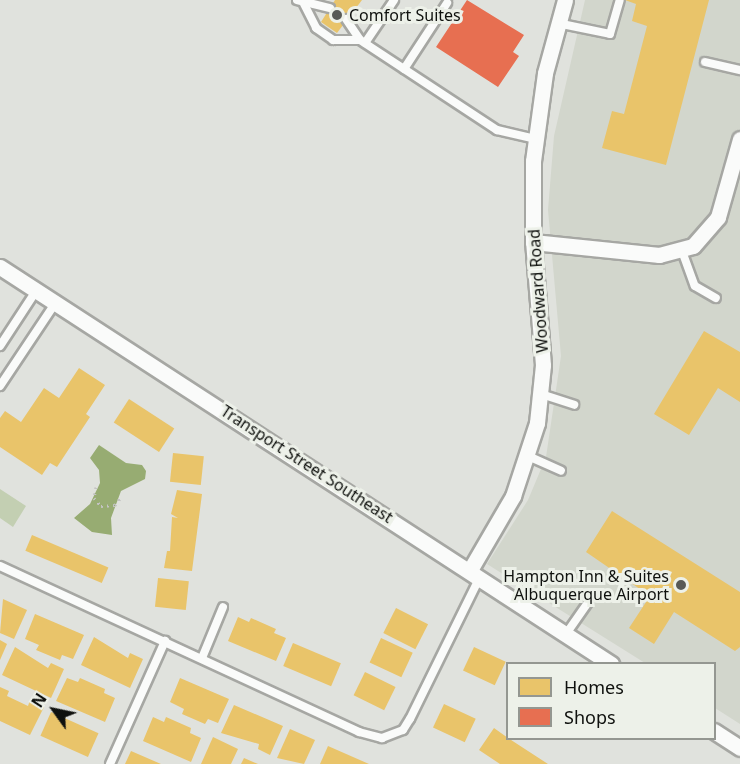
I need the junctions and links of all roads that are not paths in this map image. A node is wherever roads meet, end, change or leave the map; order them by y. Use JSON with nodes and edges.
{"nodes":[{"id":1,"x":394,"y":0,"type":"edge"},
{"id":2,"x":565,"y":0,"type":"edge"},
{"id":3,"x":620,"y":0,"type":"edge"},
{"id":4,"x":300,"y":2,"type":"edge"},
{"id":5,"x":447,"y":3,"type":"dead end"},
{"id":6,"x":330,"y":8,"type":"dead end"},
{"id":7,"x":346,"y":20,"type":"dead end"},
{"id":8,"x":557,"y":23,"type":"junction"},
{"id":9,"x":362,"y":41,"type":"junction"},
{"id":10,"x":705,"y":62,"type":"dead end"},
{"id":11,"x":404,"y":69,"type":"junction"},
{"id":12,"x":740,"y":70,"type":"edge"},
{"id":13,"x":535,"y":139,"type":"junction"},
{"id":14,"x":740,"y":139,"type":"edge"},
{"id":15,"x":533,"y":242,"type":"junction"},
{"id":16,"x":682,"y":251,"type":"junction"},
{"id":17,"x":0,"y":267,"type":"edge"},
{"id":18,"x":36,"y":291,"type":"junction"},
{"id":19,"x":716,"y":298,"type":"dead end"},
{"id":20,"x":56,"y":301,"type":"junction"},
{"id":21,"x":0,"y":346,"type":"edge"},
{"id":22,"x":0,"y":386,"type":"edge"},
{"id":23,"x":542,"y":394,"type":"junction"},
{"id":24,"x":574,"y":405,"type":"dead end"},
{"id":25,"x":528,"y":456,"type":"junction"},
{"id":26,"x":561,"y":471,"type":"dead end"},
{"id":27,"x":0,"y":566,"type":"edge"},
{"id":28,"x":475,"y":573,"type":"junction"},
{"id":29,"x":589,"y":601,"type":"dead end"},
{"id":30,"x":224,"y":608,"type":"dead end"},
{"id":31,"x":566,"y":634,"type":"junction"},
{"id":32,"x":165,"y":641,"type":"junction"},
{"id":33,"x":202,"y":658,"type":"junction"},
{"id":34,"x":609,"y":662,"type":"edge"},
{"id":35,"x":716,"y":732,"type":"edge"},
{"id":36,"x":740,"y":748,"type":"edge"},
{"id":37,"x":110,"y":764,"type":"edge"}],
"edges":[{"from":1,"to":9,"type":"lane"},
{"from":2,"to":8,"type":"street","name":"Woodward Road"},
{"from":3,"to":8,"type":"lane"},
{"from":4,"to":6,"type":"lane"},
{"from":4,"to":9,"type":"lane"},
{"from":5,"to":11,"type":"lane"},
{"from":7,"to":9,"type":"lane"},
{"from":8,"to":13,"type":"street","name":"Woodward Road"},
{"from":9,"to":11,"type":"lane"},
{"from":10,"to":12,"type":"lane"},
{"from":11,"to":13,"type":"lane"},
{"from":13,"to":15,"type":"street","name":"Woodward Road"},
{"from":14,"to":16,"type":"street"},
{"from":15,"to":16,"type":"street"},
{"from":15,"to":23,"type":"street","name":"Woodward Road"},
{"from":16,"to":19,"type":"lane"},
{"from":17,"to":18,"type":"street","name":"Transport Street Southeast"},
{"from":18,"to":20,"type":"street","name":"Transport Street Southeast"},
{"from":18,"to":21,"type":"lane"},
{"from":20,"to":22,"type":"lane"},
{"from":20,"to":28,"type":"street","name":"Transport Street Southeast"},
{"from":23,"to":24,"type":"lane"},
{"from":23,"to":25,"type":"street","name":"Woodward Road"},
{"from":25,"to":26,"type":"lane"},
{"from":25,"to":28,"type":"street","name":"Woodward Road"},
{"from":27,"to":32,"type":"lane"},
{"from":28,"to":31,"type":"street","name":"Transport Street Southeast"},
{"from":28,"to":33,"type":"lane"},
{"from":29,"to":31,"type":"lane"},
{"from":30,"to":33,"type":"lane"},
{"from":31,"to":34,"type":"street","name":"Transport Street Southeast"},
{"from":32,"to":33,"type":"lane"},
{"from":32,"to":37,"type":"lane"},
{"from":35,"to":36,"type":"street"}]}
